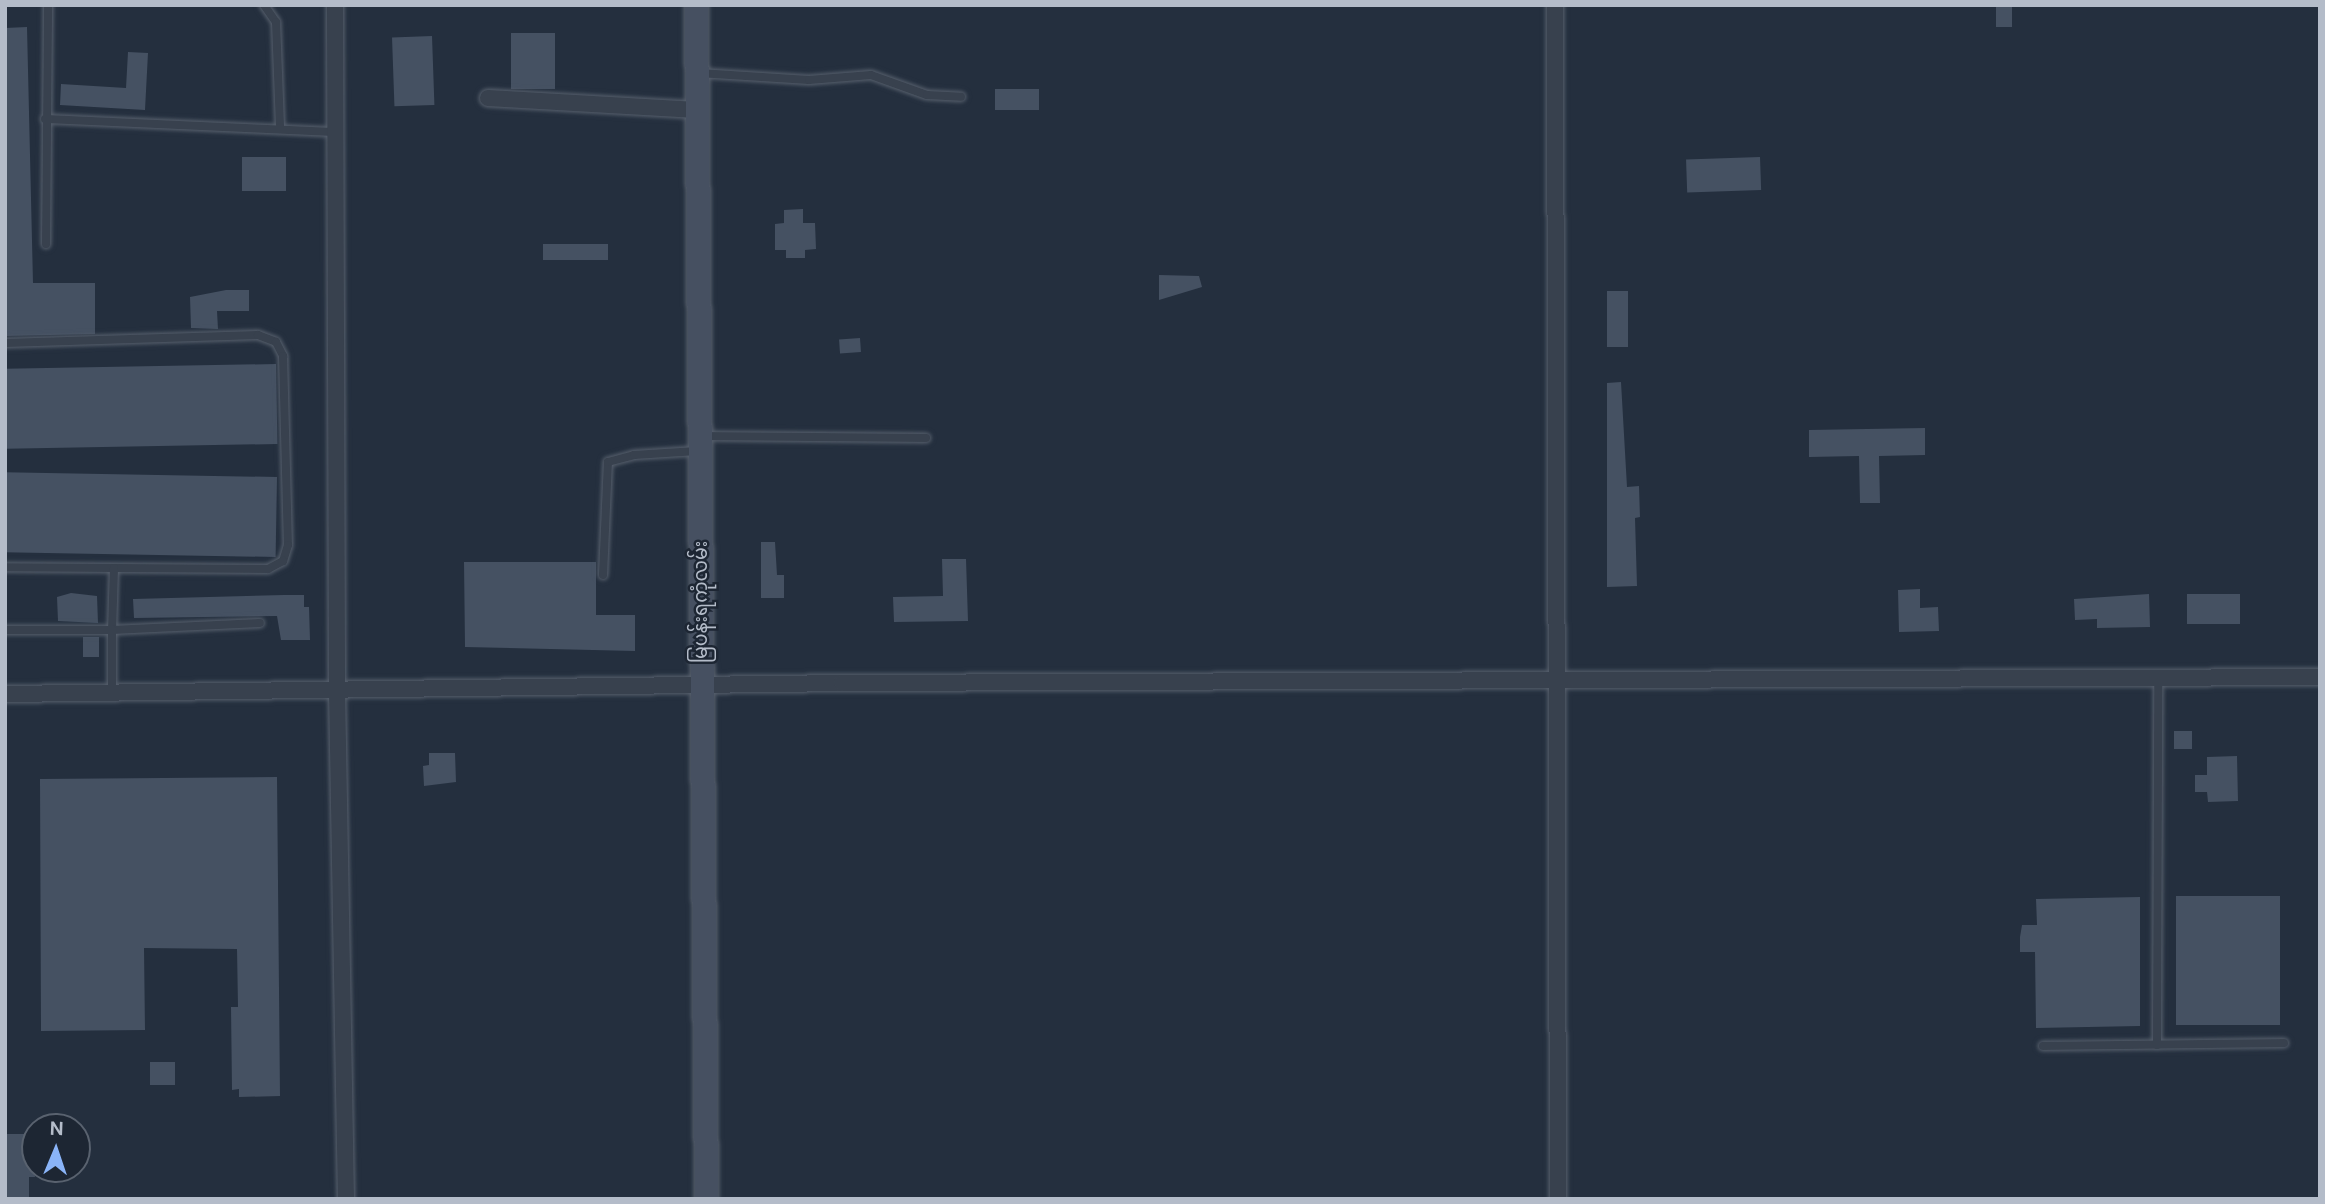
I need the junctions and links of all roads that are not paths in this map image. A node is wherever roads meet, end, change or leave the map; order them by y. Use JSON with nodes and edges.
{"nodes":[{"id":1,"x":48,"y":5,"type":"edge"},
{"id":2,"x":264,"y":5,"type":"edge"},
{"id":3,"x":335,"y":5,"type":"edge"},
{"id":4,"x":696,"y":5,"type":"edge"},
{"id":5,"x":1555,"y":5,"type":"edge"},
{"id":6,"x":696,"y":73,"type":"junction"},
{"id":7,"x":961,"y":97,"type":"dead end"},
{"id":8,"x":488,"y":98,"type":"dead end"},
{"id":9,"x":697,"y":110,"type":"junction"},
{"id":10,"x":45,"y":118,"type":"junction"},
{"id":11,"x":280,"y":128,"type":"junction"},
{"id":12,"x":335,"y":132,"type":"junction"},
{"id":13,"x":46,"y":244,"type":"dead end"},
{"id":14,"x":5,"y":343,"type":"edge"},
{"id":15,"x":926,"y":438,"type":"dead end"},
{"id":16,"x":699,"y":444,"type":"junction"},
{"id":17,"x":5,"y":567,"type":"edge"},
{"id":18,"x":114,"y":568,"type":"junction"},
{"id":19,"x":603,"y":575,"type":"dead end"},
{"id":20,"x":260,"y":623,"type":"dead end"},
{"id":21,"x":5,"y":630,"type":"edge"},
{"id":22,"x":112,"y":630,"type":"junction"},
{"id":23,"x":2320,"y":677,"type":"edge"},
{"id":24,"x":2158,"y":678,"type":"junction"},
{"id":25,"x":1557,"y":680,"type":"junction"},
{"id":26,"x":701,"y":685,"type":"junction"},
{"id":27,"x":337,"y":690,"type":"junction"},
{"id":28,"x":113,"y":693,"type":"junction"},
{"id":29,"x":5,"y":694,"type":"edge"},
{"id":30,"x":2284,"y":1043,"type":"dead end"},
{"id":31,"x":2157,"y":1045,"type":"junction"},
{"id":32,"x":2043,"y":1046,"type":"dead end"},
{"id":33,"x":346,"y":1199,"type":"edge"},
{"id":34,"x":706,"y":1199,"type":"edge"},
{"id":35,"x":1558,"y":1199,"type":"edge"}],
"edges":[{"from":1,"to":10,"type":"lane"},
{"from":2,"to":11,"type":"lane"},
{"from":3,"to":12,"type":"street"},
{"from":4,"to":6,"type":"street","name":"မြပန်းရကုံလမ်း"},
{"from":5,"to":25,"type":"street"},
{"from":6,"to":7,"type":"lane"},
{"from":6,"to":9,"type":"street","name":"မြပန်းရကုံလမ်း"},
{"from":8,"to":9,"type":"street"},
{"from":9,"to":16,"type":"street","name":"မြပန်းရကုံလမ်း"},
{"from":10,"to":11,"type":"lane"},
{"from":10,"to":13,"type":"lane"},
{"from":11,"to":12,"type":"lane"},
{"from":12,"to":27,"type":"street"},
{"from":14,"to":18,"type":"lane"},
{"from":15,"to":16,"type":"lane"},
{"from":16,"to":19,"type":"lane"},
{"from":16,"to":26,"type":"street","name":"မြပန်းရကုံလမ်း"},
{"from":17,"to":18,"type":"lane"},
{"from":18,"to":22,"type":"lane"},
{"from":20,"to":22,"type":"lane"},
{"from":21,"to":22,"type":"lane"},
{"from":22,"to":28,"type":"lane"},
{"from":23,"to":24,"type":"street"},
{"from":24,"to":25,"type":"street"},
{"from":24,"to":31,"type":"lane"},
{"from":25,"to":26,"type":"street"},
{"from":25,"to":35,"type":"street"},
{"from":26,"to":27,"type":"street"},
{"from":26,"to":34,"type":"street","name":"မြပန်းရကုံလမ်း"},
{"from":27,"to":28,"type":"street"},
{"from":27,"to":33,"type":"street"},
{"from":28,"to":29,"type":"street"},
{"from":30,"to":31,"type":"lane"},
{"from":31,"to":32,"type":"lane"}]}
